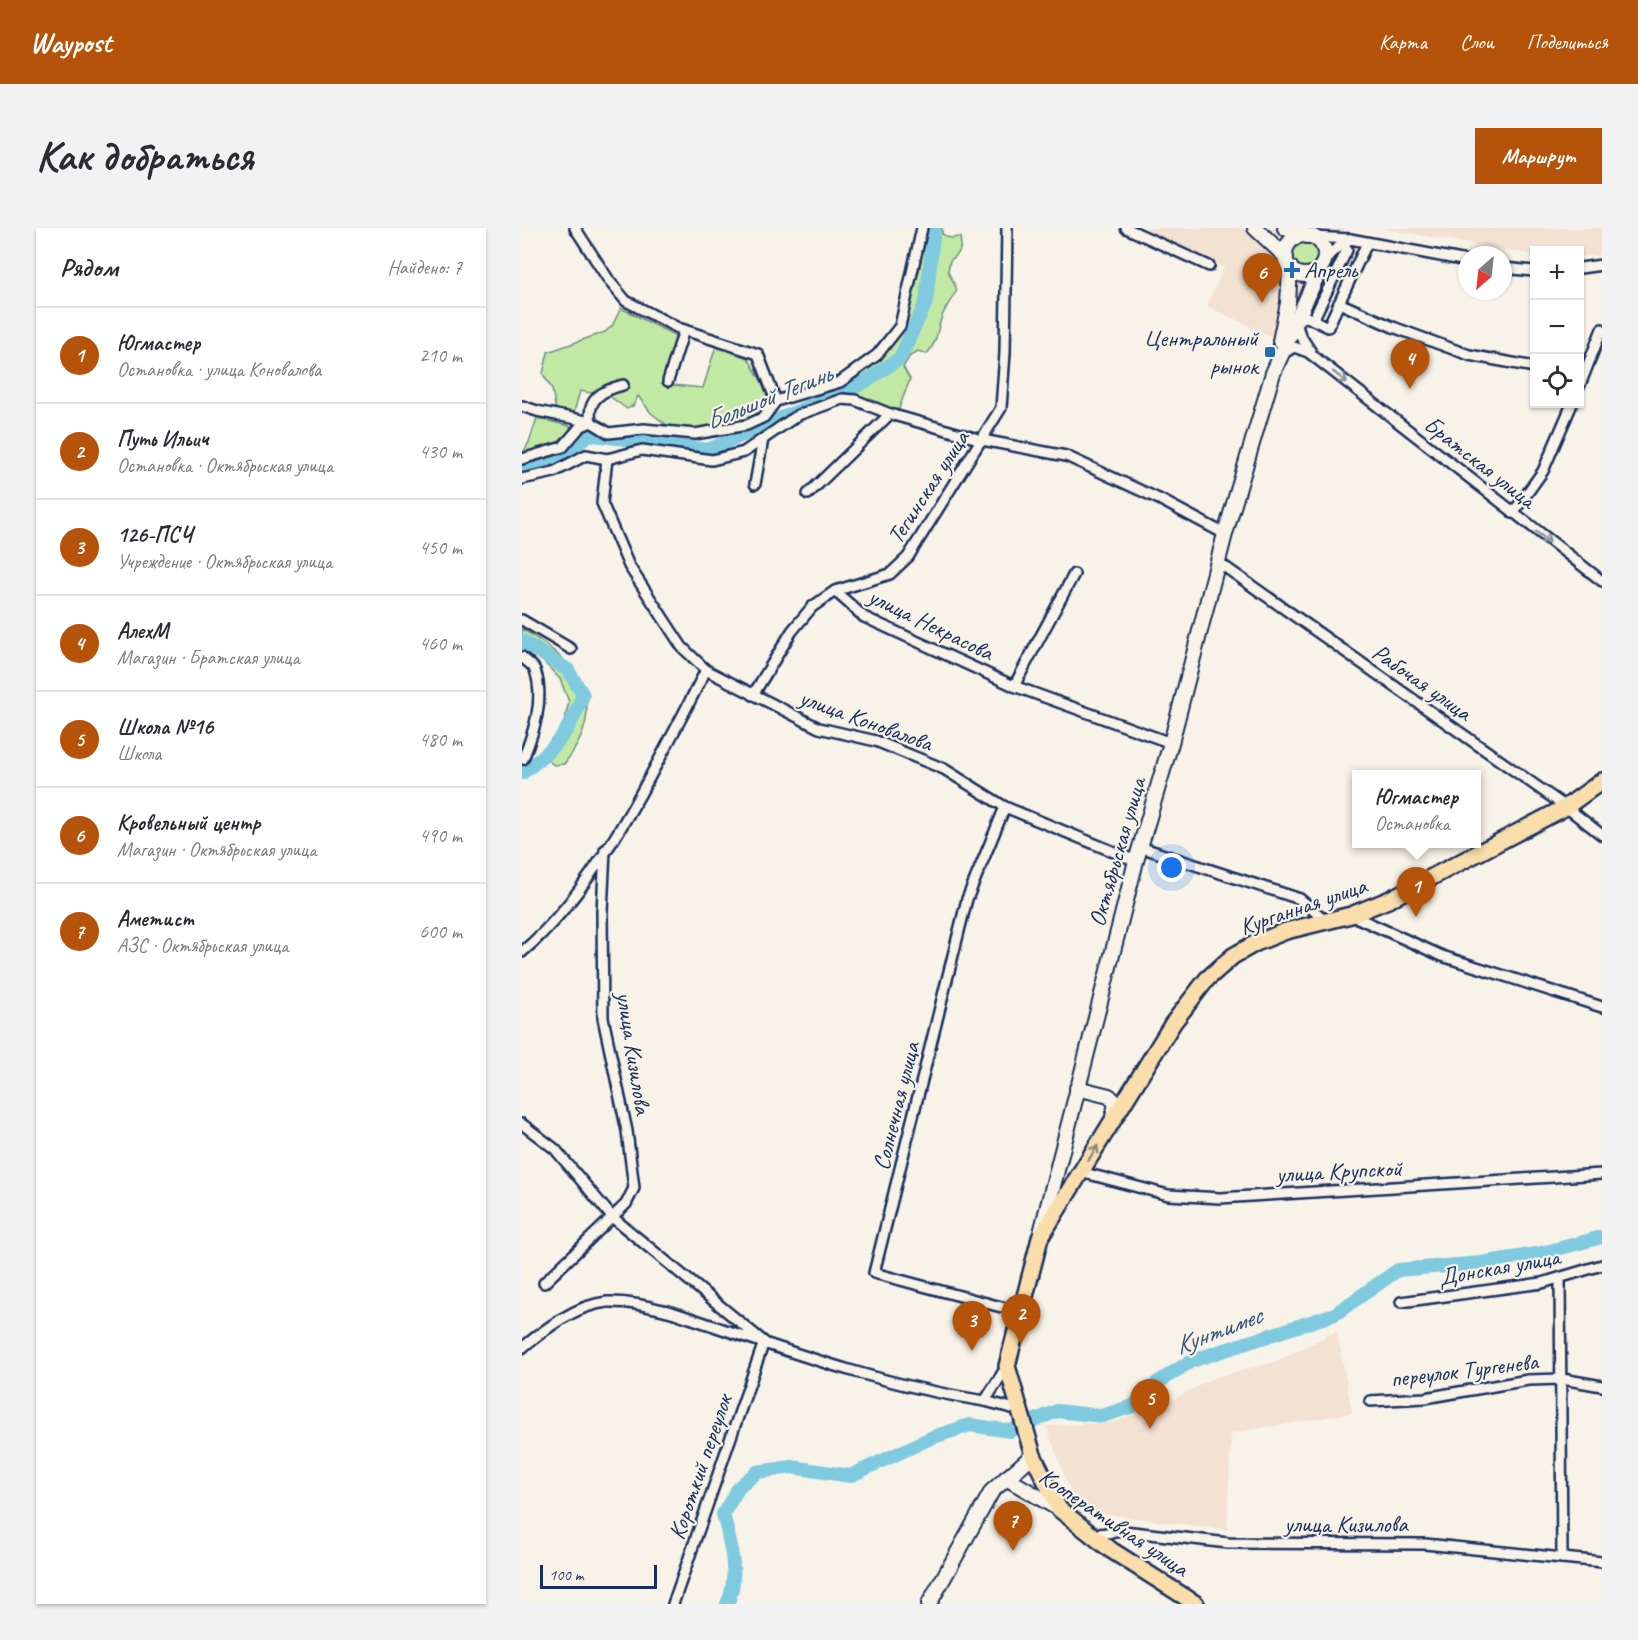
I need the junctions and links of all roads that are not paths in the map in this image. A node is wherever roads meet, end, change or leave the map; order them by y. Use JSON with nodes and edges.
{"nodes":[{"id":1,"x":575,"y":228,"type":"edge"},
{"id":2,"x":922,"y":228,"type":"edge"},
{"id":3,"x":1007,"y":228,"type":"edge"},
{"id":4,"x":1126,"y":228,"type":"edge"},
{"id":5,"x":1255,"y":228,"type":"edge"},
{"id":6,"x":1285,"y":228,"type":"edge"},
{"id":7,"x":1353,"y":228,"type":"edge"},
{"id":8,"x":1310,"y":236,"type":"junction"},
{"id":9,"x":1350,"y":239,"type":"junction"},
{"id":10,"x":1367,"y":243,"type":"junction"},
{"id":11,"x":1347,"y":250,"type":"dead end"},
{"id":12,"x":1458,"y":259,"type":"edge"},
{"id":13,"x":1288,"y":262,"type":"junction"},
{"id":14,"x":1602,"y":265,"type":"edge"},
{"id":15,"x":1209,"y":266,"type":"dead end"},
{"id":16,"x":1322,"y":266,"type":"junction"},
{"id":17,"x":1584,"y":267,"type":"edge"},
{"id":18,"x":1512,"y":269,"type":"edge"},
{"id":19,"x":1530,"y":271,"type":"edge"},
{"id":20,"x":1289,"y":290,"type":"junction"},
{"id":21,"x":1340,"y":303,"type":"junction"},
{"id":22,"x":1296,"y":320,"type":"junction"},
{"id":23,"x":1314,"y":320,"type":"junction"},
{"id":24,"x":1602,"y":329,"type":"edge"},
{"id":25,"x":684,"y":330,"type":"junction"},
{"id":26,"x":1315,"y":358,"type":"junction"},
{"id":27,"x":1529,"y":366,"type":"dead end"},
{"id":28,"x":1275,"y":367,"type":"junction"},
{"id":29,"x":1584,"y":375,"type":"edge"},
{"id":30,"x":668,"y":381,"type":"dead end"},
{"id":31,"x":622,"y":385,"type":"dead end"},
{"id":32,"x":776,"y":402,"type":"junction"},
{"id":33,"x":522,"y":405,"type":"edge"},
{"id":34,"x":1570,"y":408,"type":"edge"},
{"id":35,"x":890,"y":414,"type":"junction"},
{"id":36,"x":591,"y":422,"type":"junction"},
{"id":37,"x":577,"y":423,"type":"junction"},
{"id":38,"x":763,"y":439,"type":"junction"},
{"id":39,"x":982,"y":440,"type":"junction"},
{"id":40,"x":522,"y":459,"type":"edge"},
{"id":41,"x":607,"y":459,"type":"junction"},
{"id":42,"x":522,"y":479,"type":"edge"},
{"id":43,"x":755,"y":484,"type":"dead end"},
{"id":44,"x":808,"y":494,"type":"dead end"},
{"id":45,"x":1513,"y":513,"type":"junction"},
{"id":46,"x":1225,"y":534,"type":"junction"},
{"id":47,"x":1218,"y":562,"type":"junction"},
{"id":48,"x":1074,"y":574,"type":"dead end"},
{"id":49,"x":1602,"y":581,"type":"edge"},
{"id":50,"x":835,"y":591,"type":"junction"},
{"id":51,"x":522,"y":620,"type":"edge"},
{"id":52,"x":571,"y":649,"type":"dead end"},
{"id":53,"x":522,"y":657,"type":"edge"},
{"id":54,"x":706,"y":670,"type":"junction"},
{"id":55,"x":1014,"y":686,"type":"junction"},
{"id":56,"x":753,"y":695,"type":"junction"},
{"id":57,"x":1171,"y":743,"type":"junction"},
{"id":58,"x":523,"y":759,"type":"edge"},
{"id":59,"x":1602,"y":781,"type":"edge"},
{"id":60,"x":1005,"y":807,"type":"junction"},
{"id":61,"x":1566,"y":807,"type":"junction"},
{"id":62,"x":1602,"y":835,"type":"edge"},
{"id":63,"x":606,"y":850,"type":"junction"},
{"id":64,"x":1138,"y":854,"type":"junction"},
{"id":65,"x":1351,"y":915,"type":"junction"},
{"id":66,"x":1326,"y":921,"type":"junction"},
{"id":67,"x":522,"y":952,"type":"edge"},
{"id":68,"x":1602,"y":1007,"type":"edge"},
{"id":69,"x":1138,"y":1078,"type":"junction"},
{"id":70,"x":1077,"y":1088,"type":"junction"},
{"id":71,"x":1109,"y":1096,"type":"junction"},
{"id":72,"x":1112,"y":1123,"type":"junction"},
{"id":73,"x":522,"y":1124,"type":"edge"},
{"id":74,"x":1055,"y":1169,"type":"junction"},
{"id":75,"x":1602,"y":1174,"type":"edge"},
{"id":76,"x":1078,"y":1176,"type":"junction"},
{"id":77,"x":612,"y":1217,"type":"junction"},
{"id":78,"x":1040,"y":1238,"type":"junction"},
{"id":79,"x":1602,"y":1265,"type":"edge"},
{"id":80,"x":1560,"y":1278,"type":"junction"},
{"id":81,"x":544,"y":1283,"type":"dead end"},
{"id":82,"x":1401,"y":1302,"type":"dead end"},
{"id":83,"x":1020,"y":1312,"type":"junction"},
{"id":84,"x":764,"y":1342,"type":"junction"},
{"id":85,"x":522,"y":1348,"type":"edge"},
{"id":86,"x":1006,"y":1366,"type":"junction"},
{"id":87,"x":1562,"y":1379,"type":"junction"},
{"id":88,"x":1602,"y":1386,"type":"edge"},
{"id":89,"x":985,"y":1401,"type":"junction"},
{"id":90,"x":1370,"y":1401,"type":"dead end"},
{"id":91,"x":1019,"y":1410,"type":"junction"},
{"id":92,"x":1033,"y":1455,"type":"junction"},
{"id":93,"x":1006,"y":1478,"type":"junction"},
{"id":94,"x":1059,"y":1509,"type":"junction"},
{"id":95,"x":1090,"y":1535,"type":"junction"},
{"id":96,"x":1562,"y":1558,"type":"junction"},
{"id":97,"x":1602,"y":1562,"type":"edge"},
{"id":98,"x":673,"y":1604,"type":"edge"},
{"id":99,"x":929,"y":1604,"type":"edge"},
{"id":100,"x":1196,"y":1604,"type":"edge"}],
"edges":[{"from":1,"to":25,"type":"street"},
{"from":2,"to":32,"type":"street"},
{"from":3,"to":39,"type":"street","name":"Тегинская улица"},
{"from":4,"to":15,"type":"street"},
{"from":5,"to":13,"type":"street"},
{"from":6,"to":8,"type":"street"},
{"from":7,"to":9,"type":"street"},
{"from":8,"to":9,"type":"street"},
{"from":8,"to":13,"type":"street"},
{"from":8,"to":16,"type":"street"},
{"from":9,"to":10,"type":"street"},
{"from":9,"to":16,"type":"street"},
{"from":10,"to":12,"type":"street"},
{"from":10,"to":21,"type":"street"},
{"from":11,"to":23,"type":"street"},
{"from":13,"to":16,"type":"street"},
{"from":13,"to":20,"type":"street"},
{"from":14,"to":17,"type":"street"},
{"from":16,"to":22,"type":"street","name":"Октябрьская улица"},
{"from":18,"to":19,"type":"street"},
{"from":20,"to":22,"type":"street"},
{"from":20,"to":28,"type":"street"},
{"from":21,"to":23,"type":"street"},
{"from":21,"to":27,"type":"street"},
{"from":22,"to":23,"type":"street"},
{"from":22,"to":26,"type":"street"},
{"from":22,"to":28,"type":"street","name":"Октябрьская улица"},
{"from":24,"to":29,"type":"street"},
{"from":25,"to":30,"type":"street"},
{"from":25,"to":32,"type":"street"},
{"from":26,"to":28,"type":"street","name":"Братская улица"},
{"from":26,"to":45,"type":"street","name":"Братская улица","one_way":true},
{"from":28,"to":46,"type":"street","name":"Октябрьская улица"},
{"from":31,"to":36,"type":"street"},
{"from":32,"to":36,"type":"street"},
{"from":33,"to":37,"type":"street"},
{"from":34,"to":45,"type":"street"},
{"from":35,"to":38,"type":"street"},
{"from":35,"to":39,"type":"street"},
{"from":35,"to":44,"type":"street"},
{"from":36,"to":37,"type":"street"},
{"from":37,"to":40,"type":"street"},
{"from":38,"to":41,"type":"street"},
{"from":38,"to":43,"type":"street"},
{"from":39,"to":46,"type":"street"},
{"from":39,"to":50,"type":"street","name":"Тегинская улица"},
{"from":41,"to":42,"type":"street"},
{"from":41,"to":54,"type":"street","name":"улица Коновалова"},
{"from":45,"to":49,"type":"street","name":"Братская улица","one_way":true},
{"from":46,"to":47,"type":"street","name":"Октябрьская улица"},
{"from":47,"to":57,"type":"street","name":"Октябрьская улица"},
{"from":47,"to":61,"type":"street","name":"Рабочая улица"},
{"from":48,"to":55,"type":"street","name":"улица Некрасова"},
{"from":50,"to":55,"type":"street","name":"улица Некрасова"},
{"from":50,"to":56,"type":"street","name":"Тегинская улица"},
{"from":51,"to":52,"type":"street"},
{"from":53,"to":58,"type":"street"},
{"from":54,"to":56,"type":"street","name":"улица Коновалова"},
{"from":54,"to":63,"type":"street"},
{"from":55,"to":57,"type":"street","name":"улица Некрасова"},
{"from":56,"to":60,"type":"street","name":"улица Коновалова"},
{"from":57,"to":64,"type":"street","name":"Октябрьская улица"},
{"from":59,"to":61,"type":"main road","name":"Курганная улица"},
{"from":60,"to":64,"type":"street","name":"улица Коновалова"},
{"from":60,"to":83,"type":"street","name":"Солнечная улица"},
{"from":61,"to":62,"type":"street","name":"Рабочая улица"},
{"from":61,"to":65,"type":"main road","name":"Курганная улица"},
{"from":63,"to":67,"type":"street"},
{"from":63,"to":77,"type":"street","name":"улица Кизилова"},
{"from":64,"to":66,"type":"street","name":"улица Коновалова"},
{"from":64,"to":70,"type":"street","name":"Октябрьская улица"},
{"from":65,"to":66,"type":"main road","name":"Курганная улица"},
{"from":65,"to":68,"type":"street"},
{"from":66,"to":69,"type":"main road","name":"Курганная улица"},
{"from":69,"to":71,"type":"street"},
{"from":69,"to":72,"type":"main road","name":"Курганная улица"},
{"from":70,"to":71,"type":"street"},
{"from":70,"to":74,"type":"street","name":"Октябрьская улица"},
{"from":71,"to":72,"type":"street"},
{"from":76,"to":72,"type":"main road","name":"Курганная улица","one_way":true},
{"from":73,"to":77,"type":"street"},
{"from":74,"to":76,"type":"street"},
{"from":74,"to":78,"type":"street","name":"Октябрьская улица"},
{"from":75,"to":76,"type":"street","name":"улица Крупской"},
{"from":76,"to":78,"type":"main road","name":"Курганная улица"},
{"from":77,"to":81,"type":"street","name":"улица Кизилова"},
{"from":77,"to":84,"type":"street"},
{"from":78,"to":83,"type":"main road","name":"Октябрьская улица"},
{"from":79,"to":80,"type":"street","name":"Донская улица"},
{"from":80,"to":82,"type":"street","name":"Донская улица"},
{"from":80,"to":87,"type":"street","name":"переулок Тургенева"},
{"from":83,"to":86,"type":"main road","name":"Октябрьская улица"},
{"from":84,"to":85,"type":"street"},
{"from":84,"to":89,"type":"street"},
{"from":84,"to":98,"type":"street","name":"Короткий переулок"},
{"from":86,"to":89,"type":"street"},
{"from":86,"to":91,"type":"main road"},
{"from":87,"to":88,"type":"street","name":"переулок Тургенева"},
{"from":87,"to":90,"type":"street","name":"переулок Тургенева"},
{"from":87,"to":96,"type":"street","name":"переулок Тургенева"},
{"from":89,"to":91,"type":"street"},
{"from":91,"to":92,"type":"main road"},
{"from":92,"to":93,"type":"street"},
{"from":92,"to":94,"type":"main road"},
{"from":93,"to":94,"type":"street","name":"Кооперативная улица"},
{"from":93,"to":99,"type":"street"},
{"from":94,"to":95,"type":"main road","name":"Кооперативная улица"},
{"from":95,"to":96,"type":"street","name":"улица Кизилова"},
{"from":95,"to":100,"type":"main road","name":"Кооперативная улица"},
{"from":96,"to":97,"type":"street","name":"улица Кизилова"}]}
